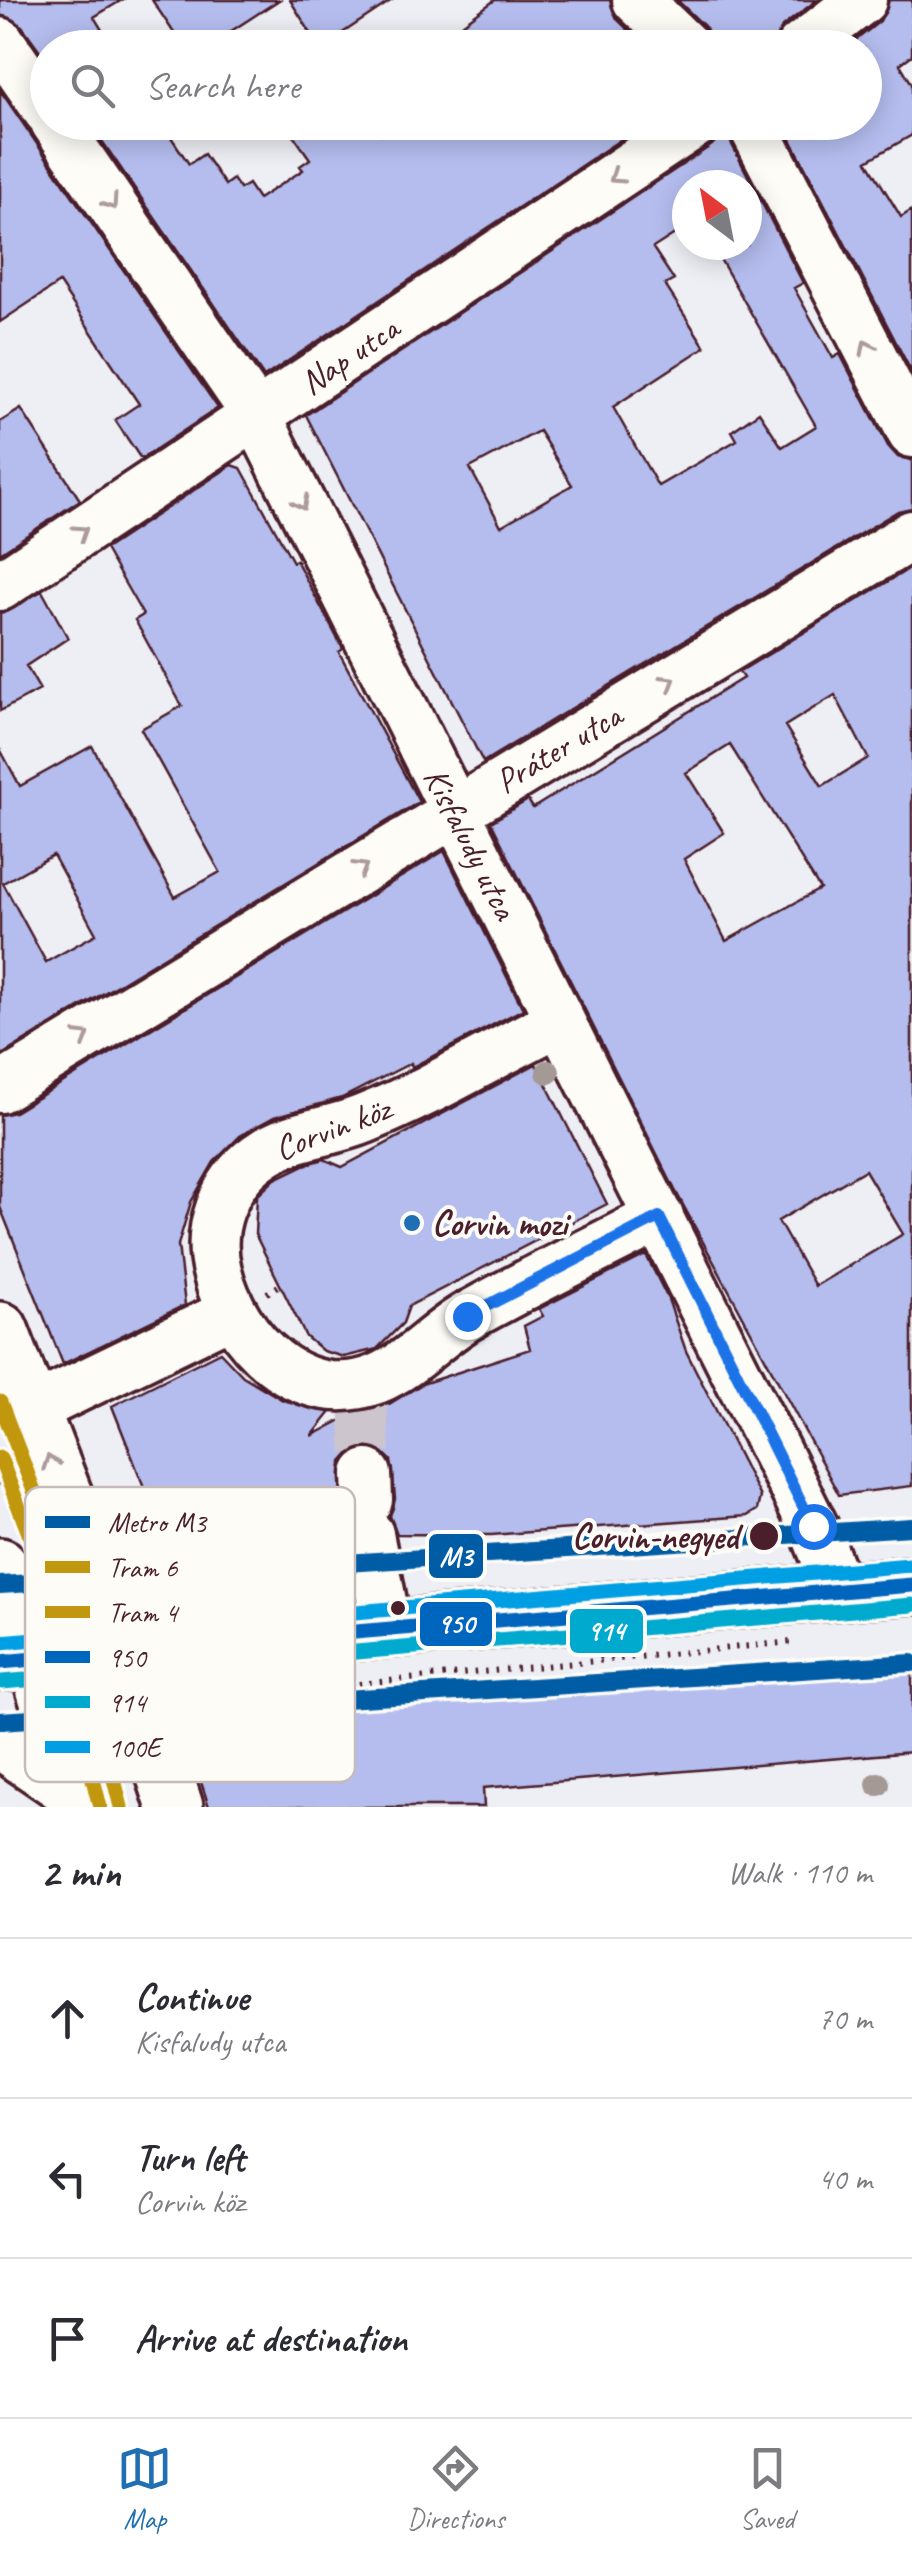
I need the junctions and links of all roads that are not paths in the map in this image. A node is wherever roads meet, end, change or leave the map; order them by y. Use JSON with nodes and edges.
{"nodes":[{"id":1,"x":637,"y":0,"type":"edge"},
{"id":2,"x":862,"y":0,"type":"edge"},
{"id":3,"x":668,"y":30,"type":"edge"},
{"id":4,"x":823,"y":30,"type":"edge"},
{"id":5,"x":0,"y":42,"type":"edge"},
{"id":6,"x":30,"y":85,"type":"edge"},
{"id":7,"x":68,"y":140,"type":"edge"},
{"id":8,"x":669,"y":140,"type":"edge"},
{"id":9,"x":761,"y":140,"type":"edge"},
{"id":10,"x":257,"y":416,"type":"junction"},
{"id":11,"x":912,"y":433,"type":"edge"},
{"id":12,"x":912,"y":535,"type":"edge"},
{"id":13,"x":0,"y":586,"type":"edge"},
{"id":14,"x":455,"y":810,"type":"junction"},
{"id":15,"x":560,"y":1021,"type":"junction"},
{"id":16,"x":0,"y":1088,"type":"edge"},
{"id":17,"x":659,"y":1217,"type":"junction"},
{"id":18,"x":251,"y":1302,"type":"junction"},
{"id":19,"x":0,"y":1330,"type":"edge"},
{"id":20,"x":31,"y":1410,"type":"junction"},
{"id":21,"x":40,"y":1487,"type":"edge"},
{"id":22,"x":368,"y":1503,"type":"tunnel mouth"},
{"id":23,"x":0,"y":1566,"type":"edge"},
{"id":24,"x":912,"y":1585,"type":"edge"},
{"id":25,"x":840,"y":1591,"type":"junction"},
{"id":26,"x":386,"y":1628,"type":"junction"},
{"id":27,"x":355,"y":1631,"type":"edge"},
{"id":28,"x":18,"y":1661,"type":"edge"},
{"id":29,"x":0,"y":1740,"type":"edge"},
{"id":30,"x":25,"y":1759,"type":"edge"},
{"id":31,"x":54,"y":1782,"type":"edge"},
{"id":32,"x":167,"y":1782,"type":"edge"},
{"id":33,"x":76,"y":1799,"type":"edge"},
{"id":34,"x":175,"y":1807,"type":"edge"}],
"edges":[{"from":1,"to":3,"type":"street"},
{"from":2,"to":4,"type":"street"},
{"from":5,"to":6,"type":"street"},
{"from":7,"to":10,"type":"street","name":"Kisfaludy utca","one_way":true},
{"from":8,"to":10,"type":"street","name":"Nap utca","one_way":true},
{"from":11,"to":9,"type":"street","one_way":true},
{"from":13,"to":10,"type":"street","name":"Nap utca","one_way":true},
{"from":10,"to":14,"type":"street","name":"Kisfaludy utca","one_way":true},
{"from":14,"to":12,"type":"street","name":"Práter utca","one_way":true},
{"from":14,"to":15,"type":"street","name":"Kisfaludy utca"},
{"from":16,"to":14,"type":"street","name":"Práter utca","one_way":true},
{"from":15,"to":17,"type":"street","name":"Kisfaludy utca"},
{"from":15,"to":18,"type":"street","name":"Corvin köz"},
{"from":17,"to":18,"type":"street","name":"Corvin köz"},
{"from":17,"to":25,"type":"street","name":"Kisfaludy utca"},
{"from":18,"to":20,"type":"street"},
{"from":19,"to":20,"type":"main road"},
{"from":21,"to":20,"type":"main road","one_way":true},
{"from":22,"to":26,"type":"street"},
{"from":23,"to":28,"type":"main road"},
{"from":24,"to":25,"type":"main road"},
{"from":25,"to":26,"type":"main road"},
{"from":26,"to":27,"type":"main road"},
{"from":29,"to":30,"type":"main road"},
{"from":31,"to":33,"type":"main road"},
{"from":32,"to":34,"type":"main road"}]}
